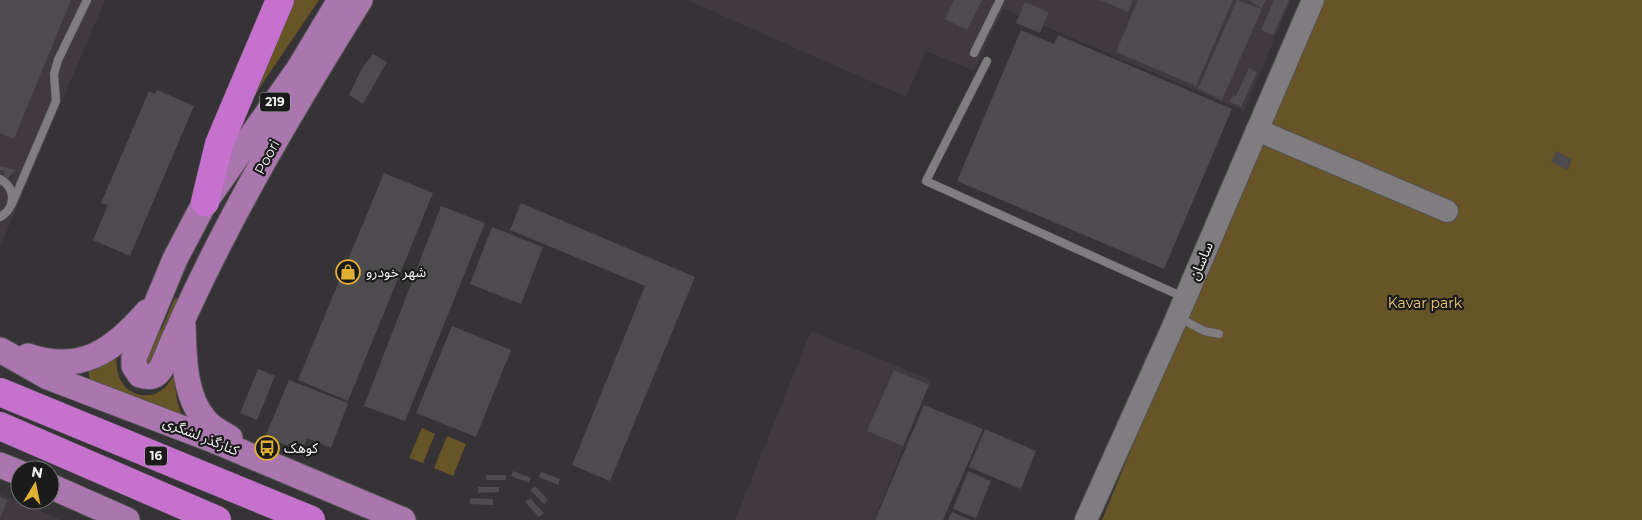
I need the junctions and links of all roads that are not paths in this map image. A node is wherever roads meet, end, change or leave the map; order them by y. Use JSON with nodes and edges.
{"nodes":[{"id":1,"x":87,"y":0,"type":"edge"},
{"id":2,"x":280,"y":0,"type":"edge"},
{"id":3,"x":340,"y":0,"type":"edge"},
{"id":4,"x":360,"y":0,"type":"edge"},
{"id":5,"x":1000,"y":0,"type":"edge"},
{"id":6,"x":1313,"y":0,"type":"edge"},
{"id":7,"x":974,"y":54,"type":"dead end"},
{"id":8,"x":987,"y":61,"type":"dead end"},
{"id":9,"x":1257,"y":130,"type":"junction"},
{"id":10,"x":0,"y":179,"type":"edge"},
{"id":11,"x":205,"y":202,"type":"junction"},
{"id":12,"x":12,"y":204,"type":"junction"},
{"id":13,"x":1447,"y":211,"type":"dead end"},
{"id":14,"x":0,"y":217,"type":"edge"},
{"id":15,"x":155,"y":303,"type":"junction"},
{"id":16,"x":1181,"y":307,"type":"junction"},
{"id":17,"x":183,"y":319,"type":"junction"},
{"id":18,"x":1219,"y":334,"type":"dead end"},
{"id":19,"x":0,"y":348,"type":"edge"},
{"id":20,"x":0,"y":392,"type":"edge"},
{"id":21,"x":0,"y":426,"type":"edge"},
{"id":22,"x":266,"y":462,"type":"junction"},
{"id":23,"x":60,"y":490,"type":"edge"},
{"id":24,"x":127,"y":520,"type":"edge"},
{"id":25,"x":217,"y":520,"type":"edge"},
{"id":26,"x":311,"y":520,"type":"edge"},
{"id":27,"x":403,"y":520,"type":"edge"},
{"id":28,"x":1086,"y":520,"type":"edge"}],
"edges":[{"from":1,"to":12,"type":"lane"},
{"from":2,"to":11,"type":"highway"},
{"from":3,"to":11,"type":"main road","name":"Poori","number":"219"},
{"from":4,"to":17,"type":"main road","name":"Poori","number":"219"},
{"from":5,"to":7,"type":"lane"},
{"from":6,"to":9,"type":"street","name":"ساسان"},
{"from":8,"to":16,"type":"lane"},
{"from":9,"to":13,"type":"street"},
{"from":9,"to":16,"type":"street","name":"ساسان"},
{"from":10,"to":12,"type":"lane"},
{"from":11,"to":15,"type":"main road","name":"Poori","number":"219"},
{"from":12,"to":14,"type":"lane"},
{"from":15,"to":17,"type":"main road","name":"Poori"},
{"from":15,"to":19,"type":"main road"},
{"from":16,"to":18,"type":"lane"},
{"from":16,"to":28,"type":"street","name":"ساسان"},
{"from":17,"to":22,"type":"main road"},
{"from":19,"to":22,"type":"main road","name":"کنارگذر لشگری"},
{"from":20,"to":26,"type":"highway","number":"16"},
{"from":21,"to":25,"type":"highway","number":"16"},
{"from":22,"to":27,"type":"main road","name":"کنارگذر لشگری"},
{"from":23,"to":24,"type":"main road"}]}
